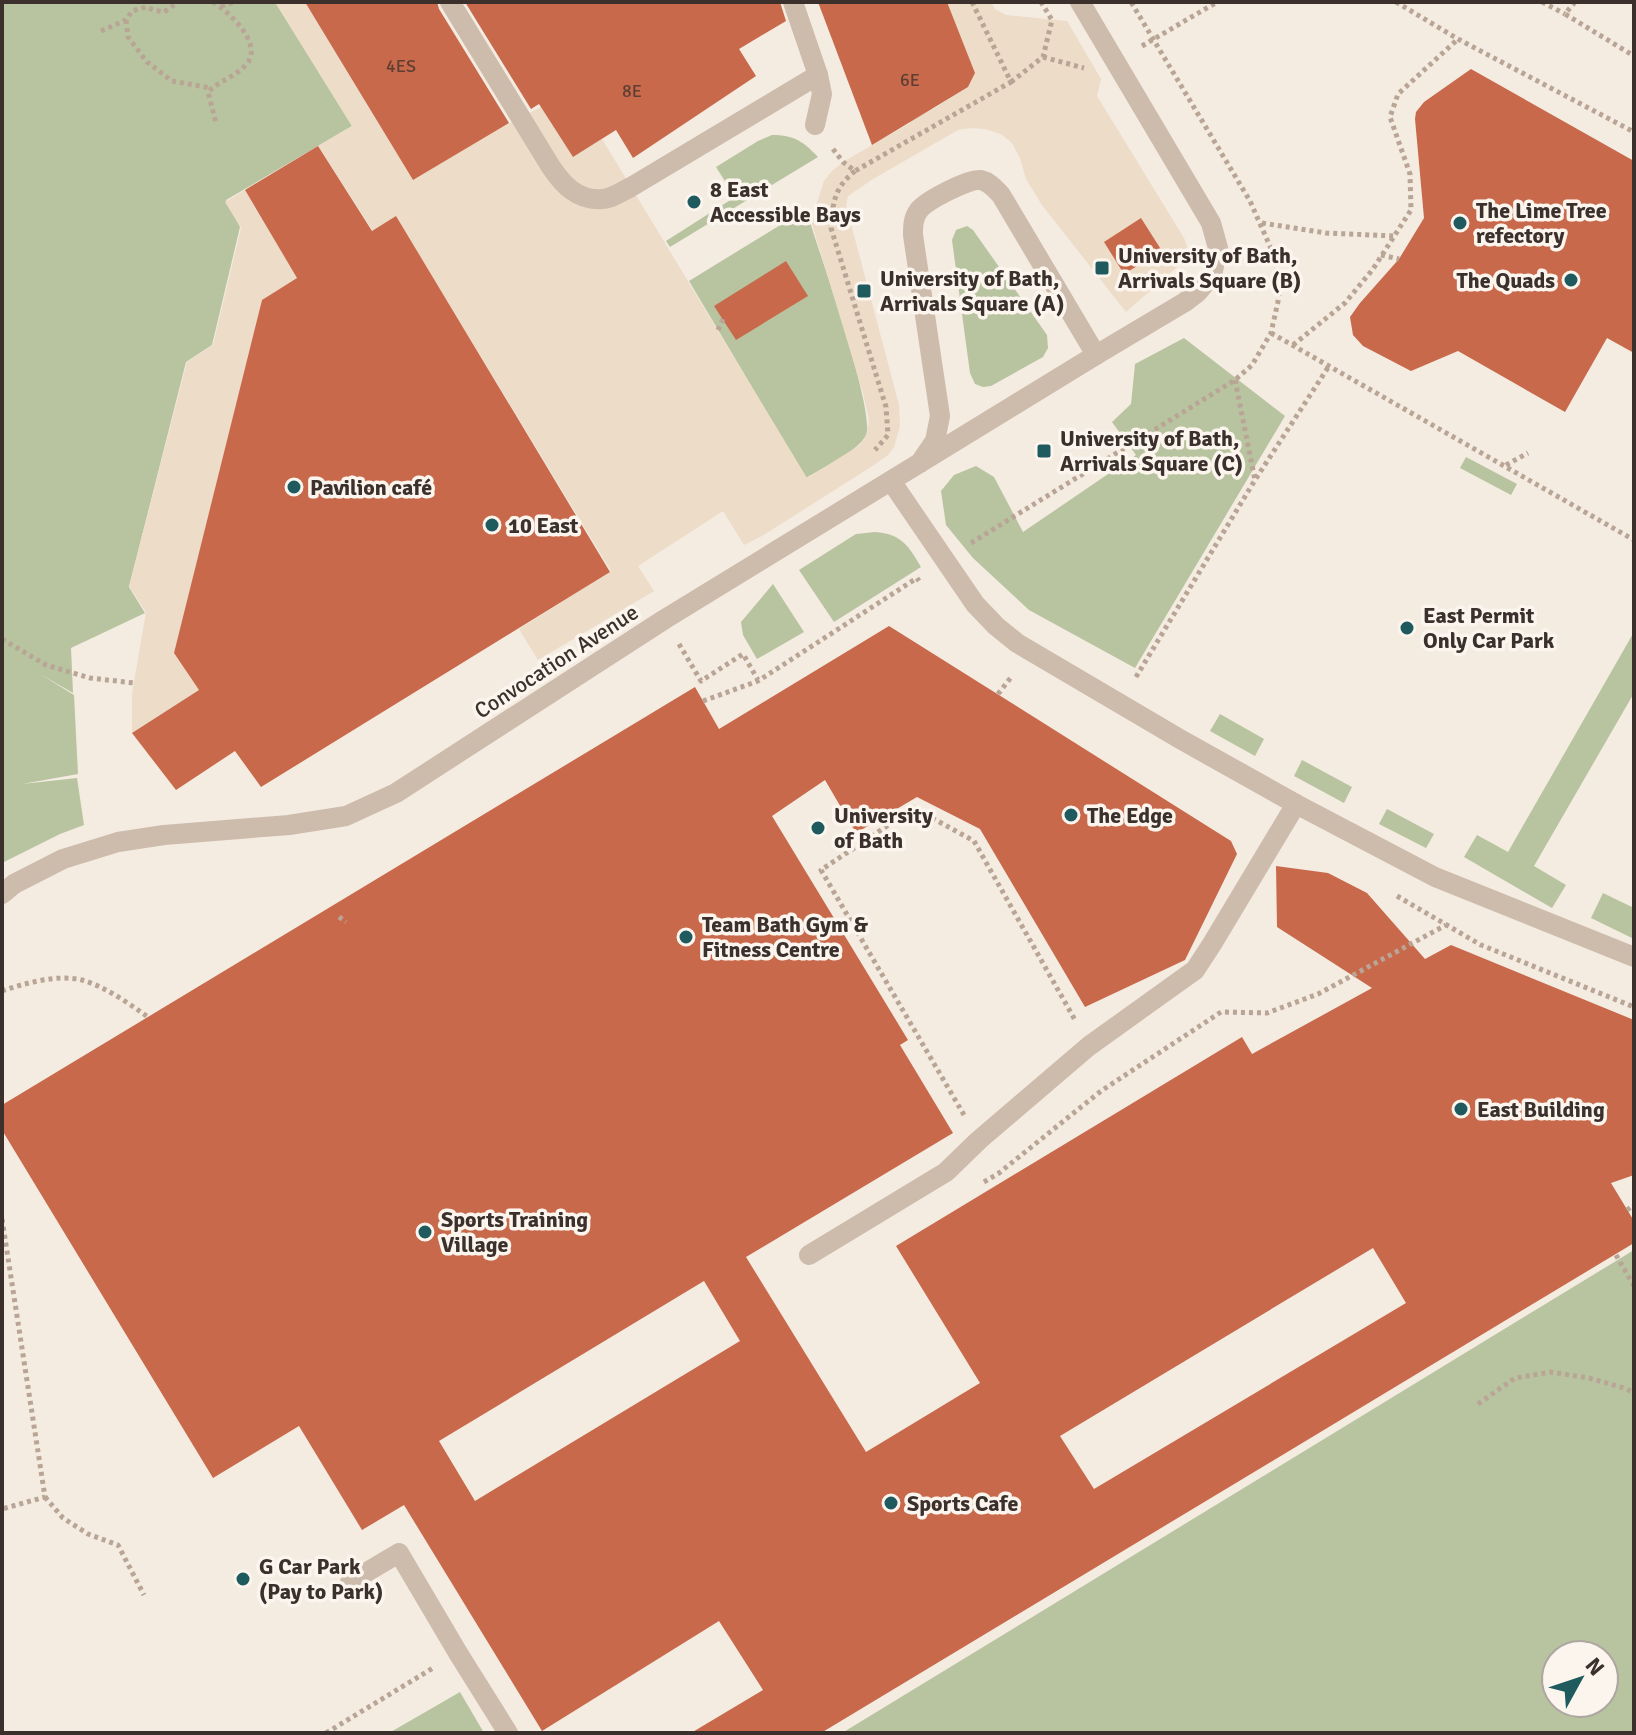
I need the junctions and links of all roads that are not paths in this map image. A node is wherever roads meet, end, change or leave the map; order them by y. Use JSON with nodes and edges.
{"nodes":[{"id":1,"x":450,"y":2,"type":"edge"},
{"id":2,"x":793,"y":2,"type":"edge"},
{"id":3,"x":1080,"y":2,"type":"edge"},
{"id":4,"x":818,"y":75,"type":"junction"},
{"id":5,"x":815,"y":125,"type":"dead end"},
{"id":6,"x":1096,"y":355,"type":"junction"},
{"id":7,"x":920,"y":463,"type":"junction"},
{"id":8,"x":891,"y":481,"type":"junction"},
{"id":9,"x":1296,"y":804,"type":"junction"},
{"id":10,"x":2,"y":894,"type":"edge"},
{"id":11,"x":1634,"y":957,"type":"edge"},
{"id":12,"x":809,"y":1255,"type":"dead end"},
{"id":13,"x":350,"y":1582,"type":"dead end"},
{"id":14,"x":508,"y":1733,"type":"edge"}],
"edges":[{"from":1,"to":4,"type":"street"},
{"from":2,"to":4,"type":"street"},
{"from":3,"to":6,"type":"street","name":"Convocation Avenue"},
{"from":4,"to":5,"type":"street"},
{"from":6,"to":7,"type":"street","name":"Convocation Avenue"},
{"from":6,"to":7,"type":"street"},
{"from":7,"to":8,"type":"street","name":"Convocation Avenue"},
{"from":8,"to":9,"type":"street"},
{"from":8,"to":10,"type":"street","name":"Convocation Avenue"},
{"from":9,"to":11,"type":"street"},
{"from":9,"to":12,"type":"street"},
{"from":13,"to":14,"type":"street"}]}
